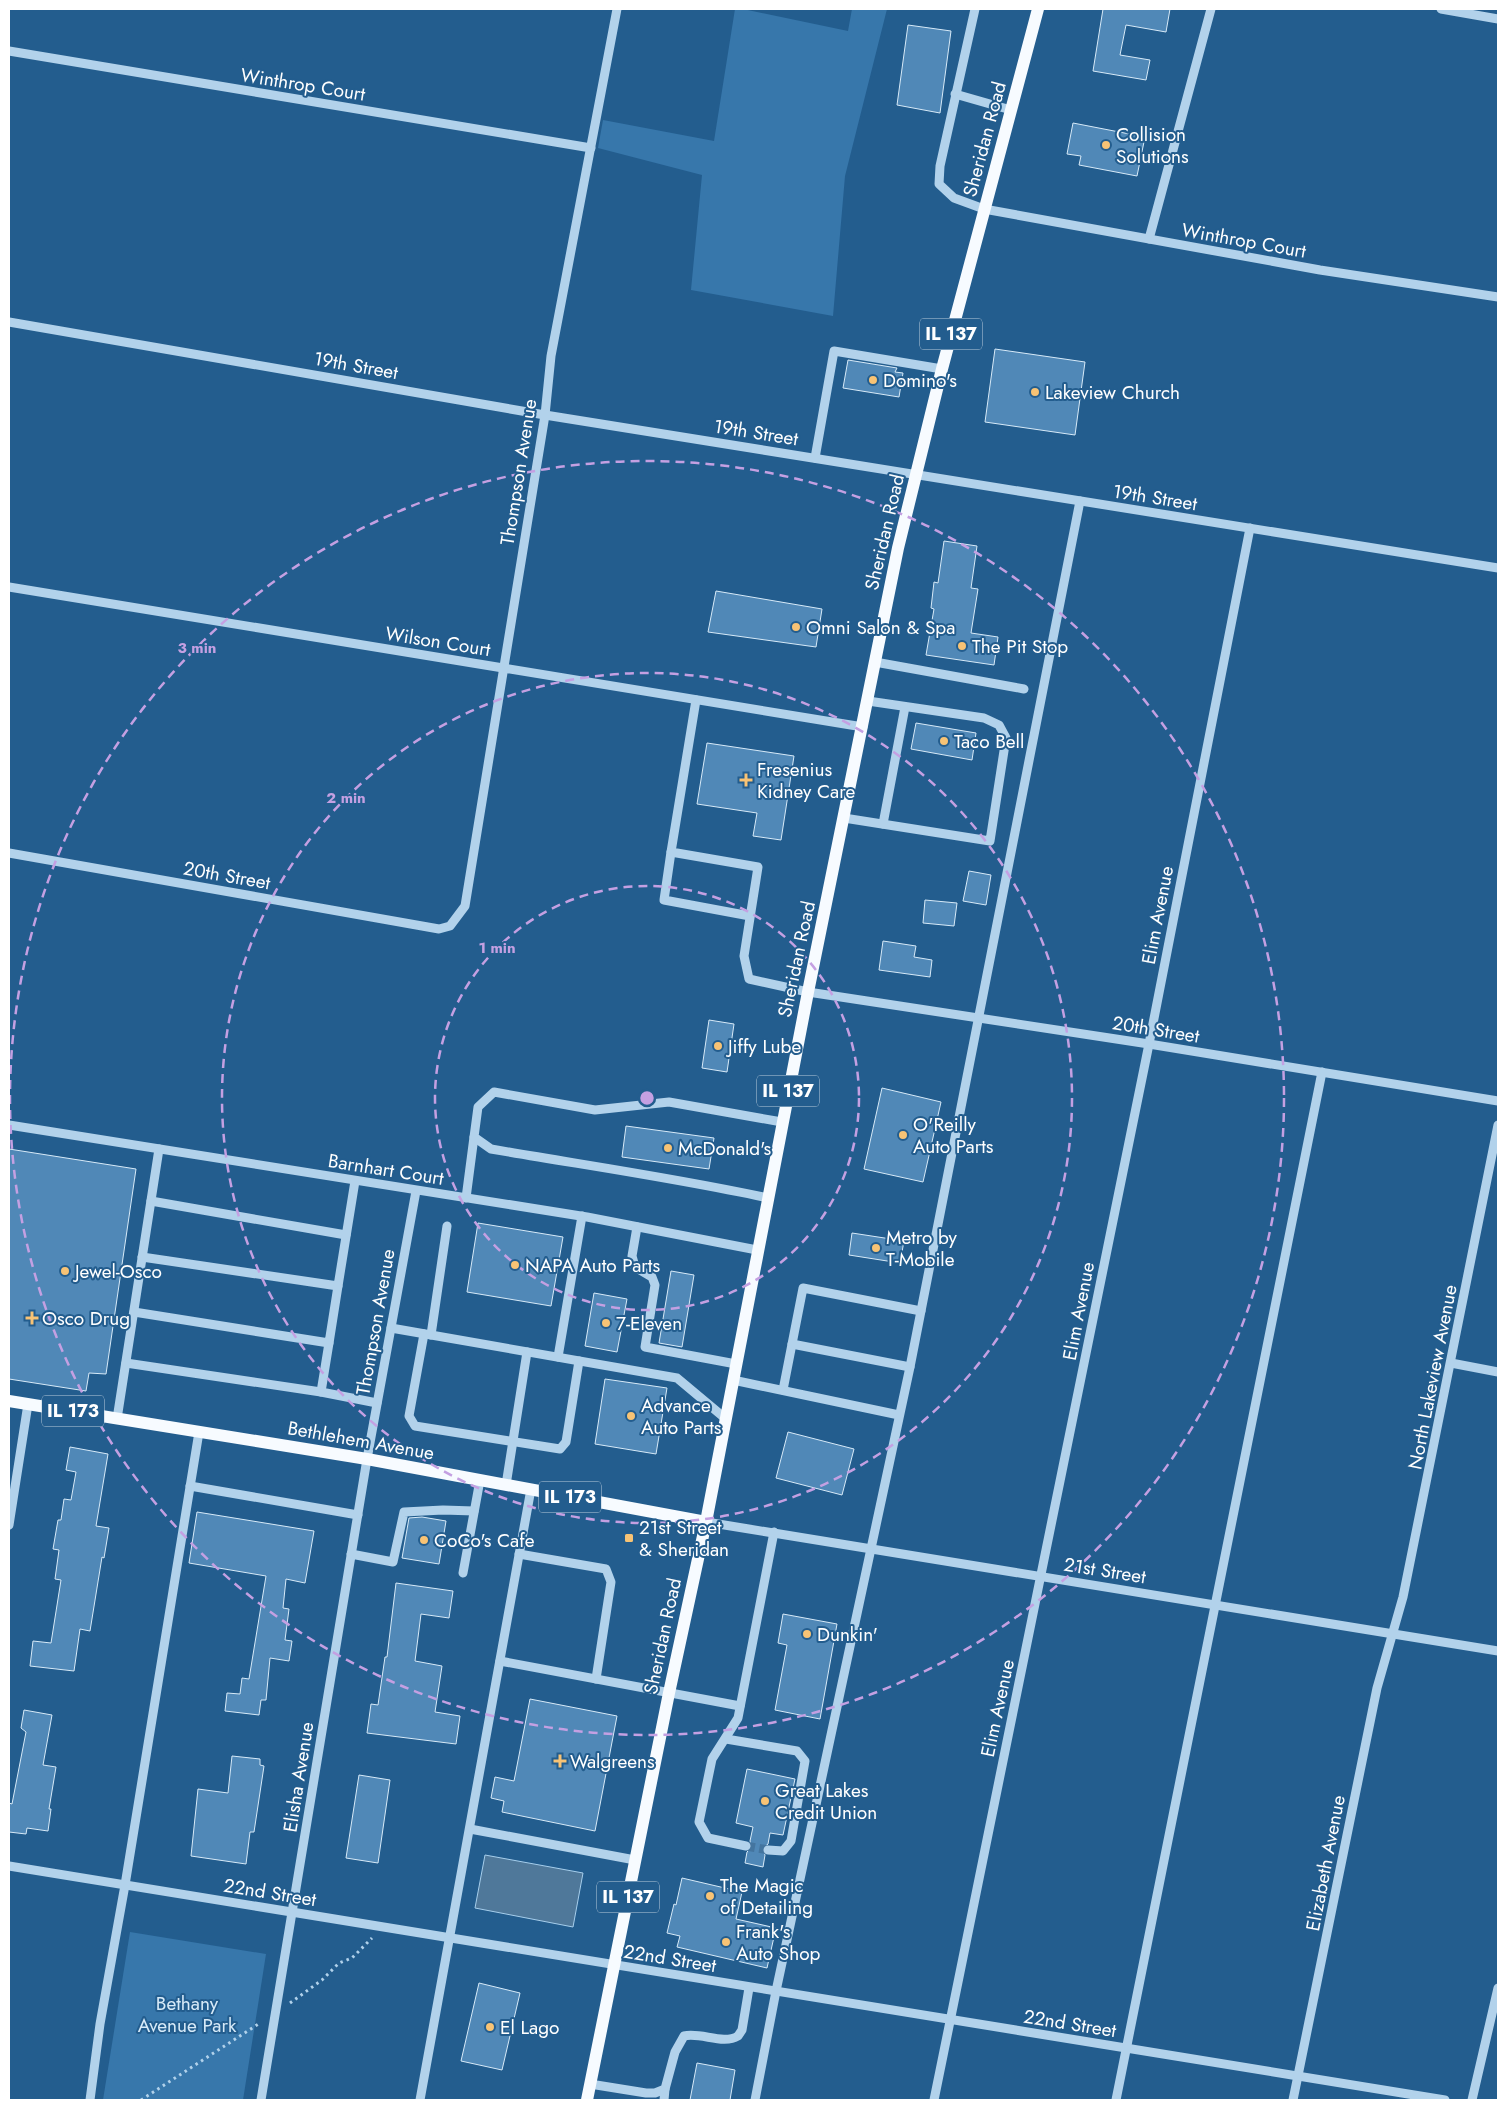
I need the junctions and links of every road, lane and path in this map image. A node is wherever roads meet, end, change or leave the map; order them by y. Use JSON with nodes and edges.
{"nodes":[{"id":1,"x":617,"y":9,"type":"edge"},
{"id":2,"x":975,"y":9,"type":"edge"},
{"id":3,"x":1038,"y":9,"type":"edge"},
{"id":4,"x":1211,"y":9,"type":"edge"},
{"id":5,"x":1441,"y":9,"type":"edge"},
{"id":6,"x":1498,"y":19,"type":"edge"},
{"id":7,"x":9,"y":51,"type":"edge"},
{"id":8,"x":955,"y":94,"type":"junction"},
{"id":9,"x":1011,"y":110,"type":"junction"},
{"id":10,"x":591,"y":148,"type":"junction"},
{"id":11,"x":984,"y":209,"type":"junction"},
{"id":12,"x":1149,"y":239,"type":"junction"},
{"id":13,"x":1498,"y":297,"type":"edge"},
{"id":14,"x":9,"y":322,"type":"edge"},
{"id":15,"x":942,"y":369,"type":"junction"},
{"id":16,"x":544,"y":415,"type":"junction"},
{"id":17,"x":815,"y":458,"type":"junction"},
{"id":18,"x":916,"y":475,"type":"junction"},
{"id":19,"x":1080,"y":501,"type":"junction"},
{"id":20,"x":1250,"y":528,"type":"junction"},
{"id":21,"x":1498,"y":568,"type":"edge"},
{"id":22,"x":9,"y":587,"type":"edge"},
{"id":23,"x":876,"y":662,"type":"junction"},
{"id":24,"x":502,"y":668,"type":"junction"},
{"id":25,"x":1024,"y":690,"type":"dead end"},
{"id":26,"x":696,"y":700,"type":"junction"},
{"id":27,"x":868,"y":701,"type":"junction"},
{"id":28,"x":905,"y":707,"type":"junction"},
{"id":29,"x":863,"y":727,"type":"junction"},
{"id":30,"x":844,"y":818,"type":"junction"},
{"id":31,"x":883,"y":824,"type":"junction"},
{"id":32,"x":670,"y":852,"type":"junction"},
{"id":33,"x":9,"y":853,"type":"edge"},
{"id":34,"x":750,"y":916,"type":"junction"},
{"id":35,"x":439,"y":930,"type":"joint"},
{"id":36,"x":808,"y":992,"type":"junction"},
{"id":37,"x":978,"y":1018,"type":"junction"},
{"id":38,"x":1149,"y":1044,"type":"junction"},
{"id":39,"x":1322,"y":1072,"type":"junction"},
{"id":40,"x":1498,"y":1101,"type":"edge"},
{"id":41,"x":782,"y":1122,"type":"junction"},
{"id":42,"x":9,"y":1125,"type":"edge"},
{"id":43,"x":1498,"y":1125,"type":"edge"},
{"id":44,"x":474,"y":1137,"type":"junction"},
{"id":45,"x":159,"y":1149,"type":"junction"},
{"id":46,"x":356,"y":1181,"type":"junction"},
{"id":47,"x":416,"y":1191,"type":"junction"},
{"id":48,"x":466,"y":1198,"type":"junction"},
{"id":49,"x":768,"y":1198,"type":"junction"},
{"id":50,"x":151,"y":1201,"type":"junction"},
{"id":51,"x":582,"y":1216,"type":"junction"},
{"id":52,"x":448,"y":1226,"type":"dead end"},
{"id":53,"x":638,"y":1227,"type":"junction"},
{"id":54,"x":346,"y":1235,"type":"junction"},
{"id":55,"x":758,"y":1250,"type":"junction"},
{"id":56,"x":142,"y":1257,"type":"junction"},
{"id":57,"x":338,"y":1286,"type":"junction"},
{"id":58,"x":921,"y":1311,"type":"junction"},
{"id":59,"x":134,"y":1312,"type":"junction"},
{"id":60,"x":391,"y":1328,"type":"junction"},
{"id":61,"x":428,"y":1334,"type":"junction"},
{"id":62,"x":329,"y":1343,"type":"junction"},
{"id":63,"x":792,"y":1344,"type":"junction"},
{"id":64,"x":527,"y":1352,"type":"junction"},
{"id":65,"x":558,"y":1357,"type":"junction"},
{"id":66,"x":579,"y":1361,"type":"junction"},
{"id":67,"x":126,"y":1363,"type":"junction"},
{"id":68,"x":1451,"y":1363,"type":"junction"},
{"id":69,"x":736,"y":1364,"type":"junction"},
{"id":70,"x":910,"y":1367,"type":"junction"},
{"id":71,"x":1498,"y":1372,"type":"edge"},
{"id":72,"x":733,"y":1380,"type":"junction"},
{"id":73,"x":782,"y":1390,"type":"junction"},
{"id":74,"x":321,"y":1392,"type":"junction"},
{"id":75,"x":9,"y":1401,"type":"edge"},
{"id":76,"x":377,"y":1403,"type":"junction"},
{"id":77,"x":28,"y":1404,"type":"junction"},
{"id":78,"x":899,"y":1415,"type":"junction"},
{"id":79,"x":118,"y":1419,"type":"junction"},
{"id":80,"x":726,"y":1419,"type":"junction"},
{"id":81,"x":199,"y":1432,"type":"junction"},
{"id":82,"x":513,"y":1442,"type":"junction"},
{"id":83,"x":367,"y":1459,"type":"junction"},
{"id":84,"x":480,"y":1480,"type":"junction"},
{"id":85,"x":506,"y":1485,"type":"junction"},
{"id":86,"x":190,"y":1486,"type":"junction"},
{"id":87,"x":531,"y":1489,"type":"junction"},
{"id":88,"x":474,"y":1511,"type":"junction"},
{"id":89,"x":358,"y":1515,"type":"junction"},
{"id":90,"x":706,"y":1522,"type":"junction"},
{"id":91,"x":9,"y":1525,"type":"edge"},
{"id":92,"x":774,"y":1532,"type":"junction"},
{"id":93,"x":870,"y":1548,"type":"junction"},
{"id":94,"x":351,"y":1554,"type":"junction"},
{"id":95,"x":519,"y":1554,"type":"junction"},
{"id":96,"x":464,"y":1573,"type":"dead end"},
{"id":97,"x":1040,"y":1576,"type":"junction"},
{"id":98,"x":1216,"y":1605,"type":"junction"},
{"id":99,"x":1392,"y":1634,"type":"junction"},
{"id":100,"x":1498,"y":1651,"type":"edge"},
{"id":101,"x":500,"y":1661,"type":"junction"},
{"id":102,"x":596,"y":1679,"type":"junction"},
{"id":103,"x":669,"y":1694,"type":"junction"},
{"id":104,"x":740,"y":1706,"type":"junction"},
{"id":105,"x":726,"y":1739,"type":"junction"},
{"id":106,"x":470,"y":1829,"type":"junction"},
{"id":107,"x":746,"y":1846,"type":"tunnel mouth"},
{"id":108,"x":768,"y":1850,"type":"tunnel mouth"},
{"id":109,"x":635,"y":1860,"type":"junction"},
{"id":110,"x":9,"y":1866,"type":"edge"},
{"id":111,"x":125,"y":1885,"type":"junction"},
{"id":112,"x":292,"y":1912,"type":"junction"},
{"id":113,"x":450,"y":1938,"type":"junction"},
{"id":114,"x":614,"y":1966,"type":"junction"},
{"id":115,"x":749,"y":1988,"type":"junction"},
{"id":116,"x":1498,"y":1988,"type":"edge"},
{"id":117,"x":776,"y":1991,"type":"junction"},
{"id":118,"x":950,"y":2020,"type":"junction"},
{"id":119,"x":1126,"y":2049,"type":"junction"},
{"id":120,"x":1298,"y":2076,"type":"junction"},
{"id":121,"x":590,"y":2084,"type":"junction"},
{"id":122,"x":665,"y":2088,"type":"junction"},
{"id":123,"x":90,"y":2100,"type":"edge"},
{"id":124,"x":261,"y":2100,"type":"edge"},
{"id":125,"x":420,"y":2100,"type":"edge"},
{"id":126,"x":587,"y":2100,"type":"edge"},
{"id":127,"x":664,"y":2100,"type":"edge"},
{"id":128,"x":755,"y":2100,"type":"edge"},
{"id":129,"x":934,"y":2100,"type":"edge"},
{"id":130,"x":1116,"y":2100,"type":"edge"},
{"id":131,"x":1293,"y":2100,"type":"edge"},
{"id":132,"x":1445,"y":2100,"type":"edge"},
{"id":133,"x":1472,"y":2100,"type":"edge"}],
"edges":[{"from":1,"to":10,"type":"street","name":"Thompson Avenue"},
{"from":2,"to":8,"type":"street"},
{"from":3,"to":9,"type":"main road","name":"Sheridan Road","number":"IL 137"},
{"from":4,"to":12,"type":"street"},
{"from":5,"to":6,"type":"street"},
{"from":7,"to":10,"type":"street","name":"Winthrop Court"},
{"from":8,"to":9,"type":"street"},
{"from":8,"to":11,"type":"street","name":"Winthrop Court"},
{"from":9,"to":11,"type":"main road","name":"Sheridan Road","number":"IL 137"},
{"from":10,"to":16,"type":"street","name":"Thompson Avenue"},
{"from":11,"to":12,"type":"street","name":"Winthrop Court"},
{"from":11,"to":15,"type":"main road","name":"Sheridan Road","number":"IL 137"},
{"from":12,"to":13,"type":"street","name":"Winthrop Court"},
{"from":14,"to":16,"type":"street","name":"19th Street"},
{"from":15,"to":17,"type":"street"},
{"from":15,"to":18,"type":"main road","name":"Sheridan Road","number":"IL 137"},
{"from":16,"to":17,"type":"street","name":"19th Street"},
{"from":16,"to":24,"type":"street","name":"Thompson Avenue"},
{"from":17,"to":18,"type":"street","name":"19th Street"},
{"from":18,"to":19,"type":"street","name":"19th Street"},
{"from":18,"to":23,"type":"main road","name":"Sheridan Road","number":"IL 137"},
{"from":19,"to":20,"type":"street","name":"19th Street"},
{"from":19,"to":37,"type":"street"},
{"from":20,"to":21,"type":"street","name":"19th Street"},
{"from":20,"to":38,"type":"street","name":"Elim Avenue"},
{"from":22,"to":24,"type":"street","name":"Wilson Court"},
{"from":23,"to":25,"type":"street"},
{"from":23,"to":27,"type":"main road","name":"Sheridan Road","number":"IL 137"},
{"from":24,"to":26,"type":"street","name":"Wilson Court"},
{"from":24,"to":35,"type":"street","name":"Thompson Avenue"},
{"from":26,"to":29,"type":"street","name":"Wilson Court"},
{"from":26,"to":32,"type":"street"},
{"from":27,"to":28,"type":"street"},
{"from":27,"to":29,"type":"main road","name":"Sheridan Road","number":"IL 137"},
{"from":28,"to":31,"type":"street"},
{"from":28,"to":31,"type":"street"},
{"from":29,"to":30,"type":"main road","name":"Sheridan Road","number":"IL 137"},
{"from":30,"to":31,"type":"street"},
{"from":30,"to":36,"type":"main road","name":"Sheridan Road","number":"IL 137"},
{"from":32,"to":34,"type":"street"},
{"from":32,"to":34,"type":"street"},
{"from":33,"to":35,"type":"street","name":"20th Street"},
{"from":34,"to":36,"type":"street","name":"20th Street"},
{"from":36,"to":37,"type":"street","name":"20th Street"},
{"from":36,"to":41,"type":"main road","name":"Sheridan Road","number":"IL 137"},
{"from":37,"to":38,"type":"street","name":"20th Street"},
{"from":37,"to":58,"type":"street"},
{"from":38,"to":39,"type":"street","name":"20th Street"},
{"from":38,"to":97,"type":"street","name":"Elim Avenue"},
{"from":39,"to":40,"type":"street","name":"20th Street"},
{"from":39,"to":98,"type":"street"},
{"from":41,"to":44,"type":"street"},
{"from":41,"to":49,"type":"main road","name":"Sheridan Road","number":"IL 137"},
{"from":42,"to":45,"type":"street","name":"Barnhart Court"},
{"from":43,"to":68,"type":"street","name":"North Lakeview Avenue"},
{"from":44,"to":48,"type":"street"},
{"from":44,"to":49,"type":"street"},
{"from":45,"to":46,"type":"street","name":"Barnhart Court"},
{"from":45,"to":50,"type":"street"},
{"from":46,"to":47,"type":"street","name":"Barnhart Court"},
{"from":46,"to":54,"type":"street"},
{"from":47,"to":48,"type":"street","name":"Barnhart Court"},
{"from":47,"to":60,"type":"street","name":"Thompson Avenue"},
{"from":48,"to":51,"type":"street","name":"Barnhart Court"},
{"from":49,"to":55,"type":"main road","name":"Sheridan Road","number":"IL 137"},
{"from":50,"to":54,"type":"street"},
{"from":50,"to":56,"type":"street"},
{"from":51,"to":53,"type":"street","name":"Barnhart Court"},
{"from":51,"to":65,"type":"street"},
{"from":52,"to":61,"type":"street"},
{"from":53,"to":55,"type":"street","name":"Barnhart Court"},
{"from":53,"to":69,"type":"street"},
{"from":54,"to":57,"type":"street"},
{"from":55,"to":69,"type":"main road","name":"Sheridan Road","number":"IL 137"},
{"from":56,"to":57,"type":"street"},
{"from":56,"to":59,"type":"street"},
{"from":57,"to":62,"type":"street"},
{"from":58,"to":63,"type":"street"},
{"from":58,"to":70,"type":"street"},
{"from":59,"to":62,"type":"street"},
{"from":59,"to":67,"type":"street"},
{"from":60,"to":61,"type":"street"},
{"from":60,"to":76,"type":"street","name":"Thompson Avenue"},
{"from":61,"to":64,"type":"street"},
{"from":61,"to":82,"type":"street"},
{"from":62,"to":74,"type":"street"},
{"from":63,"to":70,"type":"street"},
{"from":63,"to":73,"type":"street"},
{"from":64,"to":65,"type":"street"},
{"from":64,"to":82,"type":"street"},
{"from":65,"to":66,"type":"street"},
{"from":66,"to":80,"type":"street"},
{"from":66,"to":82,"type":"street"},
{"from":67,"to":74,"type":"street"},
{"from":67,"to":79,"type":"street"},
{"from":68,"to":71,"type":"street"},
{"from":68,"to":99,"type":"street","name":"North Lakeview Avenue"},
{"from":69,"to":72,"type":"main road","name":"Sheridan Road","number":"IL 137"},
{"from":70,"to":78,"type":"street"},
{"from":72,"to":73,"type":"street"},
{"from":72,"to":80,"type":"main road","name":"Sheridan Road","number":"IL 137"},
{"from":73,"to":78,"type":"street"},
{"from":74,"to":76,"type":"street"},
{"from":75,"to":77,"type":"main road","name":"Bethlehem Avenue","number":"IL 173"},
{"from":76,"to":83,"type":"street","name":"Thompson Avenue"},
{"from":77,"to":79,"type":"main road","name":"Bethlehem Avenue","number":"IL 173"},
{"from":77,"to":91,"type":"street"},
{"from":78,"to":93,"type":"street"},
{"from":79,"to":81,"type":"main road","name":"Bethlehem Avenue","number":"IL 173"},
{"from":80,"to":90,"type":"main road","name":"Sheridan Road","number":"IL 137"},
{"from":81,"to":83,"type":"main road","name":"Bethlehem Avenue","number":"IL 173"},
{"from":81,"to":86,"type":"street"},
{"from":82,"to":85,"type":"street"},
{"from":83,"to":84,"type":"main road","name":"Bethlehem Avenue","number":"IL 173"},
{"from":83,"to":89,"type":"street","name":"Elisha Avenue"},
{"from":84,"to":85,"type":"main road","name":"Bethlehem Avenue","number":"IL 173"},
{"from":84,"to":88,"type":"street"},
{"from":85,"to":87,"type":"main road","name":"Bethlehem Avenue","number":"IL 173"},
{"from":86,"to":89,"type":"street"},
{"from":86,"to":111,"type":"street"},
{"from":87,"to":90,"type":"main road","name":"Bethlehem Avenue","number":"IL 173"},
{"from":87,"to":95,"type":"street"},
{"from":88,"to":94,"type":"street"},
{"from":88,"to":96,"type":"street"},
{"from":89,"to":94,"type":"street","name":"Elisha Avenue"},
{"from":90,"to":92,"type":"street","name":"21st Street"},
{"from":90,"to":103,"type":"main road","name":"Sheridan Road","number":"IL 137"},
{"from":92,"to":93,"type":"street","name":"21st Street"},
{"from":92,"to":104,"type":"street"},
{"from":93,"to":97,"type":"street","name":"21st Street"},
{"from":93,"to":117,"type":"street"},
{"from":94,"to":112,"type":"street","name":"Elisha Avenue"},
{"from":95,"to":101,"type":"street"},
{"from":95,"to":102,"type":"street"},
{"from":97,"to":98,"type":"street","name":"21st Street"},
{"from":97,"to":118,"type":"street","name":"Elim Avenue"},
{"from":98,"to":99,"type":"street","name":"21st Street"},
{"from":98,"to":119,"type":"street"},
{"from":99,"to":100,"type":"street","name":"21st Street"},
{"from":99,"to":120,"type":"street","name":"Elizabeth Avenue"},
{"from":101,"to":102,"type":"street"},
{"from":101,"to":106,"type":"street"},
{"from":102,"to":103,"type":"street"},
{"from":103,"to":104,"type":"street"},
{"from":103,"to":109,"type":"main road","name":"Sheridan Road","number":"IL 137"},
{"from":104,"to":105,"type":"street"},
{"from":105,"to":107,"type":"street"},
{"from":105,"to":108,"type":"street"},
{"from":106,"to":109,"type":"street"},
{"from":106,"to":113,"type":"street"},
{"from":109,"to":114,"type":"main road","name":"Sheridan Road","number":"IL 137"},
{"from":110,"to":111,"type":"street","name":"22nd Street"},
{"from":111,"to":112,"type":"street","name":"22nd Street"},
{"from":111,"to":123,"type":"street"},
{"from":112,"to":113,"type":"street","name":"22nd Street"},
{"from":112,"to":124,"type":"street","name":"Elisha Avenue"},
{"from":113,"to":114,"type":"street","name":"22nd Street"},
{"from":113,"to":125,"type":"street"},
{"from":114,"to":115,"type":"street","name":"22nd Street"},
{"from":114,"to":121,"type":"main road","name":"Sheridan Road","number":"IL 137"},
{"from":115,"to":117,"type":"street","name":"22nd Street"},
{"from":115,"to":122,"type":"street"},
{"from":116,"to":133,"type":"street"},
{"from":117,"to":118,"type":"street","name":"22nd Street"},
{"from":117,"to":128,"type":"street"},
{"from":118,"to":119,"type":"street","name":"22nd Street"},
{"from":118,"to":129,"type":"street","name":"Elim Avenue"},
{"from":119,"to":120,"type":"street","name":"22nd Street"},
{"from":119,"to":130,"type":"street"},
{"from":120,"to":131,"type":"street","name":"Elizabeth Avenue"},
{"from":120,"to":132,"type":"street","name":"22nd Street"},
{"from":121,"to":122,"type":"street"},
{"from":121,"to":126,"type":"main road","name":"Sheridan Road","number":"IL 137"},
{"from":122,"to":127,"type":"street"}]}
